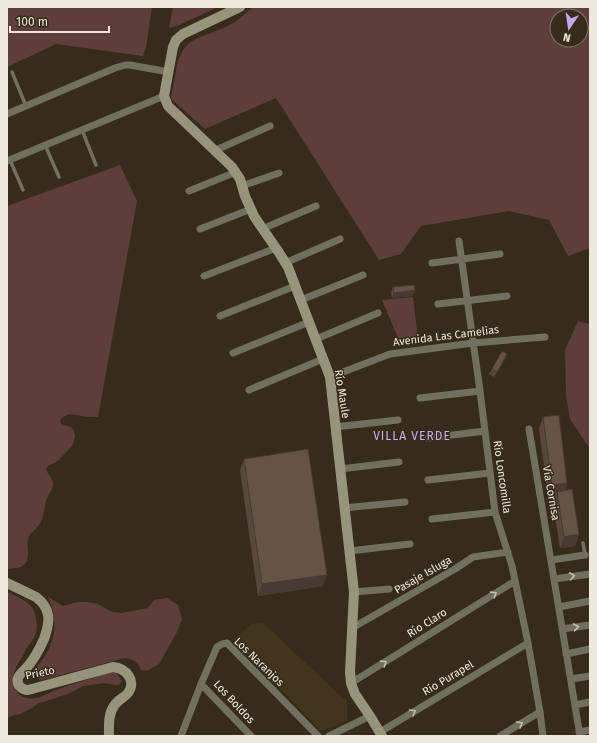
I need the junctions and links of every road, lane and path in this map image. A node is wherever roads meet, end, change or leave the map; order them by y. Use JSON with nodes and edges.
{"nodes":[{"id":1,"x":240,"y":7,"type":"edge"},
{"id":2,"x":12,"y":72,"type":"dead end"},
{"id":3,"x":169,"y":72,"type":"junction"},
{"id":4,"x":164,"y":96,"type":"junction"},
{"id":5,"x":26,"y":106,"type":"junction"},
{"id":6,"x":7,"y":114,"type":"edge"},
{"id":7,"x":270,"y":126,"type":"dead end"},
{"id":8,"x":82,"y":130,"type":"junction"},
{"id":9,"x":45,"y":145,"type":"junction"},
{"id":10,"x":216,"y":150,"type":"junction"},
{"id":11,"x":8,"y":160,"type":"edge"},
{"id":12,"x":96,"y":165,"type":"dead end"},
{"id":13,"x":236,"y":172,"type":"junction"},
{"id":14,"x":280,"y":173,"type":"dead end"},
{"id":15,"x":59,"y":177,"type":"dead end"},
{"id":16,"x":242,"y":186,"type":"junction"},
{"id":17,"x":23,"y":190,"type":"dead end"},
{"id":18,"x":189,"y":191,"type":"dead end"},
{"id":19,"x":316,"y":206,"type":"dead end"},
{"id":20,"x":250,"y":209,"type":"junction"},
{"id":21,"x":200,"y":228,"type":"dead end"},
{"id":22,"x":262,"y":229,"type":"junction"},
{"id":23,"x":340,"y":239,"type":"dead end"},
{"id":24,"x":459,"y":241,"type":"dead end"},
{"id":25,"x":276,"y":248,"type":"junction"},
{"id":26,"x":500,"y":254,"type":"dead end"},
{"id":27,"x":461,"y":259,"type":"junction"},
{"id":28,"x":285,"y":262,"type":"junction"},
{"id":29,"x":432,"y":263,"type":"dead end"},
{"id":30,"x":363,"y":274,"type":"dead end"},
{"id":31,"x":204,"y":276,"type":"dead end"},
{"id":32,"x":295,"y":286,"type":"junction"},
{"id":33,"x":507,"y":296,"type":"dead end"},
{"id":34,"x":301,"y":300,"type":"junction"},
{"id":35,"x":467,"y":300,"type":"junction"},
{"id":36,"x":438,"y":304,"type":"dead end"},
{"id":37,"x":378,"y":313,"type":"dead end"},
{"id":38,"x":220,"y":316,"type":"dead end"},
{"id":39,"x":309,"y":322,"type":"junction"},
{"id":40,"x":545,"y":337,"type":"dead end"},
{"id":41,"x":316,"y":339,"type":"junction"},
{"id":42,"x":473,"y":343,"type":"junction"},
{"id":43,"x":233,"y":353,"type":"dead end"},
{"id":44,"x":323,"y":359,"type":"junction"},
{"id":45,"x":330,"y":377,"type":"junction"},
{"id":46,"x":249,"y":390,"type":"dead end"},
{"id":47,"x":480,"y":391,"type":"junction"},
{"id":48,"x":420,"y":398,"type":"dead end"},
{"id":49,"x":398,"y":420,"type":"dead end"},
{"id":50,"x":335,"y":427,"type":"junction"},
{"id":51,"x":529,"y":429,"type":"dead end"},
{"id":52,"x":485,"y":431,"type":"junction"},
{"id":53,"x":428,"y":438,"type":"dead end"},
{"id":54,"x":399,"y":462,"type":"dead end"},
{"id":55,"x":340,"y":469,"type":"junction"},
{"id":56,"x":490,"y":472,"type":"junction"},
{"id":57,"x":428,"y":480,"type":"dead end"},
{"id":58,"x":405,"y":502,"type":"dead end"},
{"id":59,"x":344,"y":508,"type":"junction"},
{"id":60,"x":494,"y":512,"type":"junction"},
{"id":61,"x":432,"y":519,"type":"dead end"},
{"id":62,"x":583,"y":543,"type":"dead end"},
{"id":63,"x":410,"y":544,"type":"dead end"},
{"id":64,"x":349,"y":551,"type":"junction"},
{"id":65,"x":508,"y":552,"type":"junction"},
{"id":66,"x":585,"y":555,"type":"joint"},
{"id":67,"x":551,"y":560,"type":"junction"},
{"id":68,"x":590,"y":574,"type":"edge"},
{"id":69,"x":554,"y":579,"type":"junction"},
{"id":70,"x":515,"y":581,"type":"junction"},
{"id":71,"x":7,"y":583,"type":"edge"},
{"id":72,"x":389,"y":589,"type":"dead end"},
{"id":73,"x":354,"y":592,"type":"junction"},
{"id":74,"x":590,"y":601,"type":"edge"},
{"id":75,"x":559,"y":607,"type":"junction"},
{"id":76,"x":590,"y":624,"type":"edge"},
{"id":77,"x":352,"y":628,"type":"junction"},
{"id":78,"x":562,"y":629,"type":"junction"},
{"id":79,"x":528,"y":643,"type":"junction"},
{"id":80,"x":590,"y":650,"type":"edge"},
{"id":81,"x":566,"y":654,"type":"junction"},
{"id":82,"x":590,"y":676,"type":"edge"},
{"id":83,"x":571,"y":679,"type":"junction"},
{"id":84,"x":351,"y":683,"type":"junction"},
{"id":85,"x":201,"y":684,"type":"junction"},
{"id":86,"x":590,"y":702,"type":"edge"},
{"id":87,"x":575,"y":705,"type":"junction"},
{"id":88,"x":540,"y":712,"type":"junction"},
{"id":89,"x":370,"y":716,"type":"junction"},
{"id":90,"x":590,"y":730,"type":"edge"},
{"id":91,"x":381,"y":734,"type":"edge"},
{"id":92,"x":579,"y":735,"type":"edge"},
{"id":93,"x":109,"y":736,"type":"edge"},
{"id":94,"x":181,"y":736,"type":"edge"},
{"id":95,"x":251,"y":736,"type":"edge"},
{"id":96,"x":318,"y":736,"type":"edge"},
{"id":97,"x":329,"y":736,"type":"edge"},
{"id":98,"x":500,"y":736,"type":"edge"},
{"id":99,"x":543,"y":736,"type":"edge"}],
"edges":[{"from":1,"to":3,"type":"street"},
{"from":2,"to":5,"type":"lane"},
{"from":3,"to":4,"type":"street"},
{"from":3,"to":5,"type":"street"},
{"from":4,"to":8,"type":"street"},
{"from":4,"to":10,"type":"street","name":"Río Maule"},
{"from":5,"to":6,"type":"street"},
{"from":7,"to":10,"type":"street"},
{"from":8,"to":9,"type":"street"},
{"from":8,"to":12,"type":"lane"},
{"from":9,"to":11,"type":"street"},
{"from":9,"to":15,"type":"lane"},
{"from":10,"to":13,"type":"street","name":"Río Maule"},
{"from":11,"to":17,"type":"lane"},
{"from":13,"to":16,"type":"street","name":"Río Maule"},
{"from":13,"to":18,"type":"street"},
{"from":14,"to":16,"type":"street"},
{"from":16,"to":20,"type":"street","name":"Río Maule"},
{"from":19,"to":22,"type":"street"},
{"from":20,"to":21,"type":"street"},
{"from":20,"to":22,"type":"street","name":"Río Maule"},
{"from":22,"to":25,"type":"street","name":"Río Maule"},
{"from":23,"to":28,"type":"street"},
{"from":24,"to":27,"type":"street","name":"Río Loncomilla"},
{"from":25,"to":28,"type":"street","name":"Río Maule"},
{"from":25,"to":31,"type":"street"},
{"from":26,"to":27,"type":"street"},
{"from":27,"to":29,"type":"street"},
{"from":27,"to":35,"type":"street","name":"Río Loncomilla"},
{"from":28,"to":32,"type":"street","name":"Río Maule"},
{"from":30,"to":34,"type":"street"},
{"from":32,"to":34,"type":"street","name":"Río Maule"},
{"from":32,"to":38,"type":"street"},
{"from":33,"to":35,"type":"street"},
{"from":34,"to":39,"type":"street","name":"Río Maule"},
{"from":35,"to":36,"type":"street"},
{"from":35,"to":42,"type":"street","name":"Río Loncomilla"},
{"from":37,"to":41,"type":"street"},
{"from":39,"to":41,"type":"street","name":"Río Maule"},
{"from":39,"to":43,"type":"street"},
{"from":40,"to":42,"type":"street","name":"Avenida Las Camelias"},
{"from":41,"to":44,"type":"street","name":"Río Maule"},
{"from":42,"to":45,"type":"street","name":"Avenida Las Camelias"},
{"from":42,"to":47,"type":"street","name":"Río Loncomilla"},
{"from":44,"to":45,"type":"street","name":"Río Maule"},
{"from":44,"to":46,"type":"street"},
{"from":45,"to":50,"type":"street","name":"Río Maule"},
{"from":47,"to":48,"type":"street"},
{"from":47,"to":52,"type":"street","name":"Río Loncomilla"},
{"from":49,"to":50,"type":"street"},
{"from":50,"to":55,"type":"street","name":"Río Maule"},
{"from":51,"to":67,"type":"street","name":"Vía Cornisa"},
{"from":52,"to":53,"type":"street"},
{"from":52,"to":56,"type":"street","name":"Río Loncomilla"},
{"from":54,"to":55,"type":"street"},
{"from":55,"to":59,"type":"street","name":"Río Maule"},
{"from":56,"to":57,"type":"street"},
{"from":56,"to":60,"type":"street","name":"Río Loncomilla"},
{"from":58,"to":59,"type":"street"},
{"from":59,"to":64,"type":"street","name":"Río Maule"},
{"from":60,"to":61,"type":"street"},
{"from":60,"to":65,"type":"street","name":"Río Loncomilla"},
{"from":62,"to":66,"type":"lane"},
{"from":63,"to":64,"type":"street"},
{"from":64,"to":73,"type":"street","name":"Río Maule"},
{"from":65,"to":70,"type":"street","name":"Río Loncomilla"},
{"from":65,"to":77,"type":"street","name":"Pasaje Isluga"},
{"from":66,"to":67,"type":"street"},
{"from":67,"to":69,"type":"street"},
{"from":69,"to":68,"type":"street","one_way":true},
{"from":69,"to":75,"type":"street"},
{"from":70,"to":79,"type":"street","name":"Río Loncomilla"},
{"from":84,"to":70,"type":"street","name":"Río Claro","one_way":true},
{"from":71,"to":93,"type":"street","name":"Prieto"},
{"from":72,"to":73,"type":"street"},
{"from":73,"to":77,"type":"street","name":"Río Maule"},
{"from":74,"to":75,"type":"street"},
{"from":75,"to":78,"type":"street"},
{"from":78,"to":76,"type":"street","one_way":true},
{"from":77,"to":84,"type":"street","name":"Río Maule"},
{"from":78,"to":81,"type":"street"},
{"from":79,"to":88,"type":"street","name":"Río Loncomilla"},
{"from":91,"to":79,"type":"street","name":"Río Purapel","one_way":true},
{"from":80,"to":81,"type":"street"},
{"from":81,"to":83,"type":"street"},
{"from":82,"to":83,"type":"street"},
{"from":83,"to":87,"type":"street"},
{"from":84,"to":89,"type":"street","name":"Río Maule"},
{"from":85,"to":94,"type":"street","name":"Los Naranjos"},
{"from":85,"to":95,"type":"street","name":"Los Boldos"},
{"from":85,"to":96,"type":"street","name":"Los Naranjos"},
{"from":86,"to":87,"type":"street"},
{"from":87,"to":92,"type":"street"},
{"from":98,"to":88,"type":"street","one_way":true},
{"from":88,"to":99,"type":"street","name":"Río Loncomilla"},
{"from":89,"to":91,"type":"street","name":"Río Maule"},
{"from":89,"to":97,"type":"street"},
{"from":90,"to":92,"type":"street"}]}
